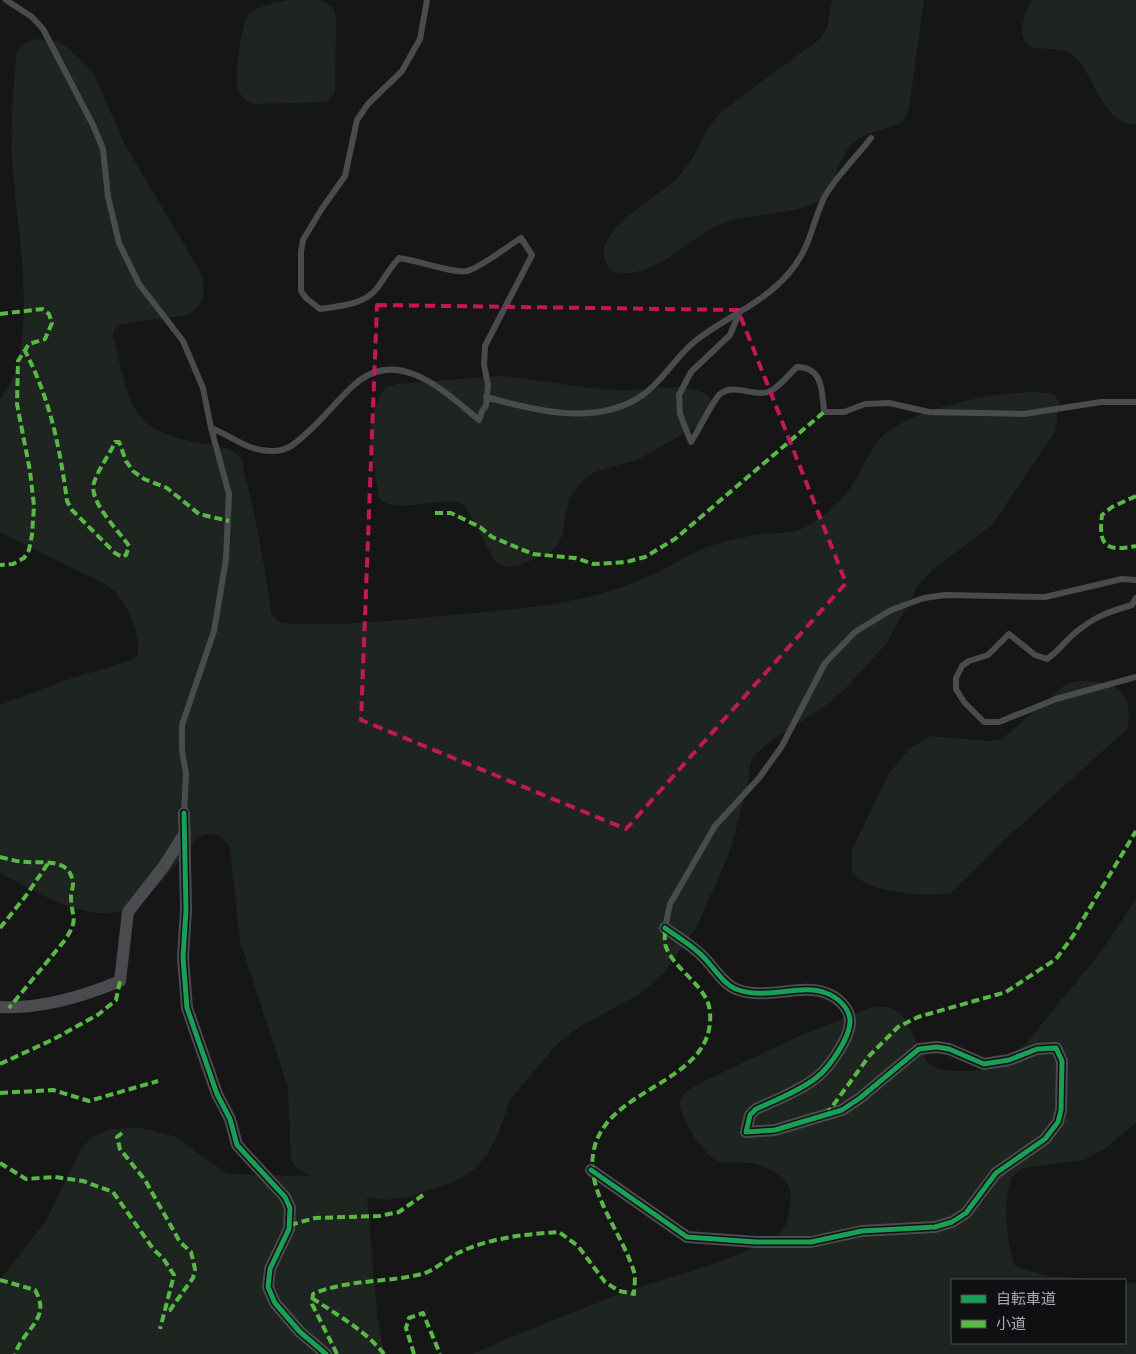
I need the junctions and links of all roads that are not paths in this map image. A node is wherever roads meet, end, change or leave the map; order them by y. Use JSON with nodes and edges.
{"nodes":[{"id":1,"x":6,"y":0,"type":"edge"},
{"id":2,"x":427,"y":0,"type":"edge"},
{"id":3,"x":871,"y":138,"type":"dead end"},
{"id":4,"x":740,"y":311,"type":"junction"},
{"id":5,"x":486,"y":397,"type":"junction"},
{"id":6,"x":1136,"y":402,"type":"edge"},
{"id":7,"x":211,"y":428,"type":"junction"},
{"id":8,"x":1136,"y":580,"type":"edge"},
{"id":9,"x":1136,"y":598,"type":"edge"},
{"id":10,"x":1136,"y":677,"type":"edge"},
{"id":11,"x":184,"y":813,"type":"joint"},
{"id":12,"x":185,"y":833,"type":"junction"},
{"id":13,"x":665,"y":928,"type":"joint"},
{"id":14,"x":0,"y":1008,"type":"edge"},
{"id":15,"x":591,"y":1170,"type":"dead end"},
{"id":16,"x":326,"y":1354,"type":"edge"}],
"edges":[{"from":1,"to":7,"type":"lane"},
{"from":2,"to":5,"type":"lane"},
{"from":3,"to":4,"type":"lane"},
{"from":4,"to":5,"type":"lane"},
{"from":4,"to":6,"type":"lane"},
{"from":5,"to":7,"type":"lane"},
{"from":7,"to":11,"type":"lane"},
{"from":8,"to":13,"type":"lane"},
{"from":9,"to":10,"type":"lane"},
{"from":11,"to":12,"type":"street"},
{"from":12,"to":14,"type":"street"},
{"from":12,"to":16,"type":"street"},
{"from":13,"to":15,"type":"street"}]}
